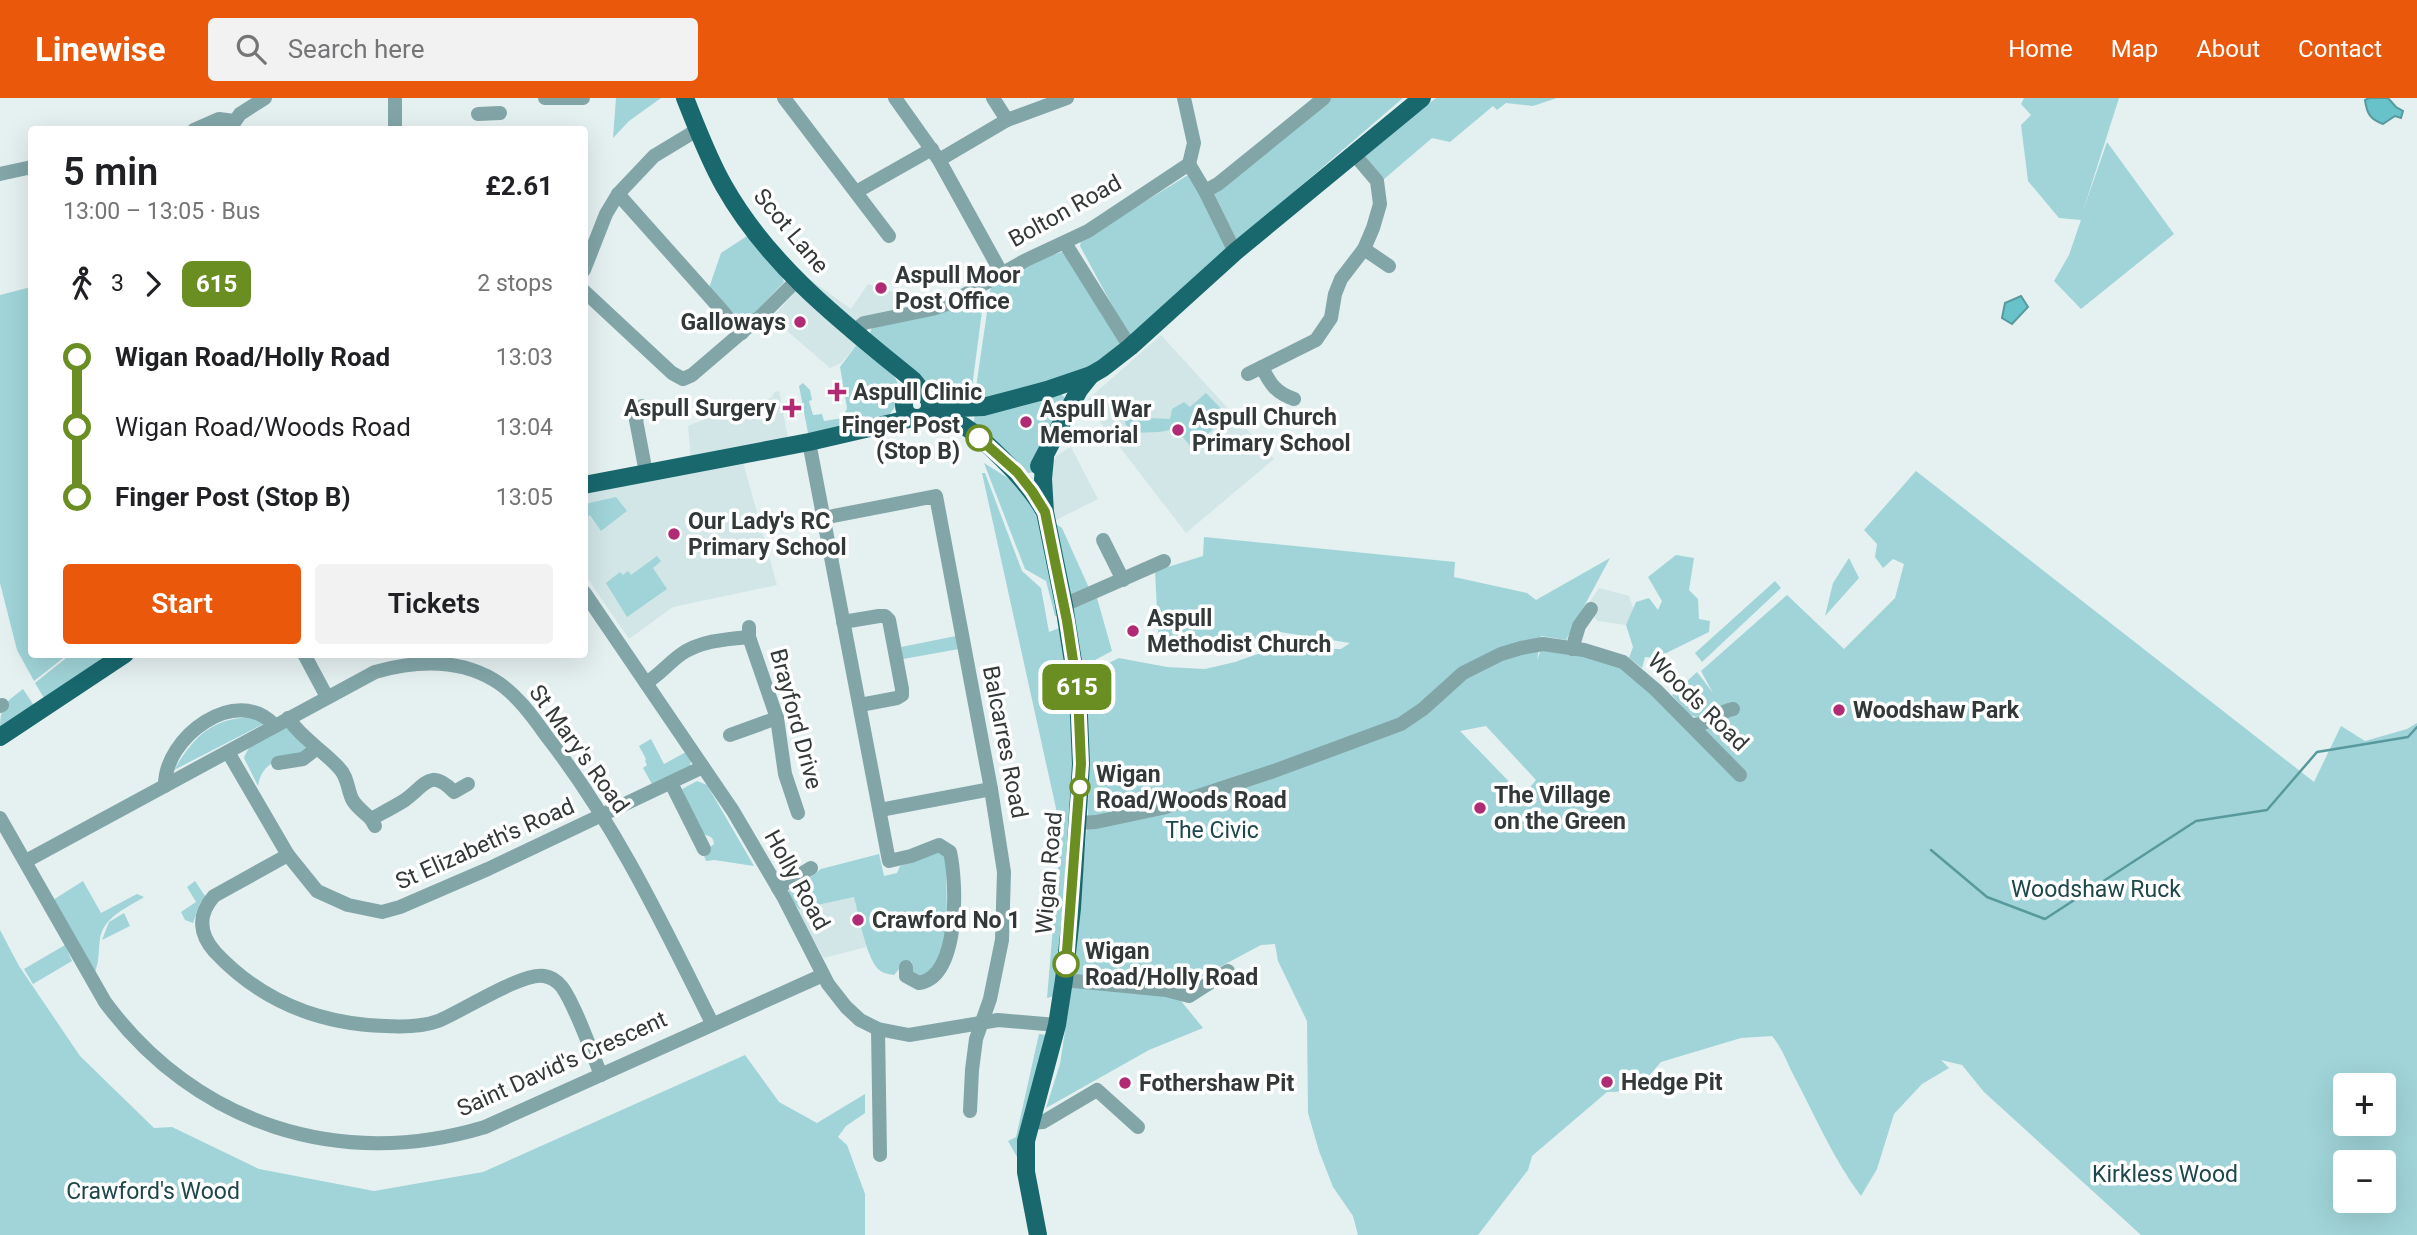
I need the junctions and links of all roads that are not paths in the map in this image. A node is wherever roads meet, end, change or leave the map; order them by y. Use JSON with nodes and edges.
{"nodes":[{"id":1,"x":265,"y":98,"type":"edge"},
{"id":2,"x":395,"y":98,"type":"edge"},
{"id":3,"x":545,"y":98,"type":"edge"},
{"id":4,"x":583,"y":98,"type":"edge"},
{"id":5,"x":685,"y":98,"type":"edge"},
{"id":6,"x":784,"y":98,"type":"edge"},
{"id":7,"x":895,"y":98,"type":"edge"},
{"id":8,"x":993,"y":98,"type":"edge"},
{"id":9,"x":1067,"y":98,"type":"edge"},
{"id":10,"x":1184,"y":98,"type":"edge"},
{"id":11,"x":1324,"y":98,"type":"edge"},
{"id":12,"x":1422,"y":98,"type":"edge"},
{"id":13,"x":489,"y":113,"type":"dead end"},
{"id":14,"x":1007,"y":120,"type":"junction"},
{"id":15,"x":231,"y":125,"type":"edge"},
{"id":16,"x":203,"y":126,"type":"edge"},
{"id":17,"x":396,"y":126,"type":"edge"},
{"id":18,"x":488,"y":126,"type":"edge"},
{"id":19,"x":697,"y":130,"type":"junction"},
{"id":20,"x":1354,"y":154,"type":"junction"},
{"id":21,"x":935,"y":155,"type":"junction"},
{"id":22,"x":1189,"y":164,"type":"junction"},
{"id":23,"x":28,"y":168,"type":"edge"},
{"id":24,"x":0,"y":174,"type":"edge"},
{"id":25,"x":1205,"y":191,"type":"junction"},
{"id":26,"x":856,"y":192,"type":"junction"},
{"id":27,"x":618,"y":194,"type":"junction"},
{"id":28,"x":888,"y":236,"type":"dead end"},
{"id":29,"x":1065,"y":243,"type":"junction"},
{"id":30,"x":1364,"y":248,"type":"junction"},
{"id":31,"x":1235,"y":252,"type":"junction"},
{"id":32,"x":588,"y":260,"type":"edge"},
{"id":33,"x":1393,"y":268,"type":"dead end"},
{"id":34,"x":1002,"y":274,"type":"junction"},
{"id":35,"x":797,"y":280,"type":"junction"},
{"id":36,"x":588,"y":295,"type":"edge"},
{"id":37,"x":853,"y":332,"type":"junction"},
{"id":38,"x":742,"y":333,"type":"junction"},
{"id":39,"x":1130,"y":347,"type":"junction"},
{"id":40,"x":897,"y":367,"type":"junction"},
{"id":41,"x":1262,"y":367,"type":"junction"},
{"id":42,"x":1248,"y":374,"type":"dead end"},
{"id":43,"x":1091,"y":375,"type":"junction"},
{"id":44,"x":1047,"y":390,"type":"junction"},
{"id":45,"x":927,"y":398,"type":"junction"},
{"id":46,"x":1296,"y":400,"type":"dead end"},
{"id":47,"x":642,"y":406,"type":"dead end"},
{"id":48,"x":983,"y":407,"type":"junction"},
{"id":49,"x":911,"y":410,"type":"junction"},
{"id":50,"x":1068,"y":410,"type":"junction"},
{"id":51,"x":979,"y":438,"type":"junction"},
{"id":52,"x":809,"y":442,"type":"junction"},
{"id":53,"x":1045,"y":458,"type":"junction"},
{"id":54,"x":1017,"y":472,"type":"junction"},
{"id":55,"x":646,"y":473,"type":"junction"},
{"id":56,"x":588,"y":484,"type":"edge"},
{"id":57,"x":1045,"y":512,"type":"junction"},
{"id":58,"x":823,"y":518,"type":"junction"},
{"id":59,"x":1103,"y":540,"type":"dead end"},
{"id":60,"x":1164,"y":561,"type":"dead end"},
{"id":61,"x":1123,"y":580,"type":"junction"},
{"id":62,"x":588,"y":598,"type":"edge"},
{"id":63,"x":1064,"y":605,"type":"junction"},
{"id":64,"x":1591,"y":609,"type":"dead end"},
{"id":65,"x":843,"y":622,"type":"junction"},
{"id":66,"x":1572,"y":649,"type":"junction"},
{"id":67,"x":119,"y":658,"type":"edge"},
{"id":68,"x":306,"y":658,"type":"edge"},
{"id":69,"x":646,"y":684,"type":"junction"},
{"id":70,"x":327,"y":697,"type":"junction"},
{"id":71,"x":860,"y":705,"type":"junction"},
{"id":72,"x":1733,"y":709,"type":"dead end"},
{"id":73,"x":777,"y":718,"type":"junction"},
{"id":74,"x":281,"y":721,"type":"junction"},
{"id":75,"x":1692,"y":725,"type":"junction"},
{"id":76,"x":2,"y":732,"type":"edge"},
{"id":77,"x":730,"y":735,"type":"dead end"},
{"id":78,"x":316,"y":749,"type":"junction"},
{"id":79,"x":228,"y":752,"type":"junction"},
{"id":80,"x":278,"y":763,"type":"dead end"},
{"id":81,"x":703,"y":767,"type":"junction"},
{"id":82,"x":1740,"y":775,"type":"dead end"},
{"id":83,"x":671,"y":783,"type":"junction"},
{"id":84,"x":468,"y":784,"type":"dead end"},
{"id":85,"x":165,"y":786,"type":"junction"},
{"id":86,"x":991,"y":789,"type":"junction"},
{"id":87,"x":880,"y":810,"type":"junction"},
{"id":88,"x":799,"y":813,"type":"dead end"},
{"id":89,"x":603,"y":816,"type":"junction"},
{"id":90,"x":0,"y":818,"type":"edge"},
{"id":91,"x":1078,"y":823,"type":"junction"},
{"id":92,"x":704,"y":849,"type":"dead end"},
{"id":93,"x":288,"y":855,"type":"junction"},
{"id":94,"x":26,"y":862,"type":"junction"},
{"id":95,"x":811,"y":869,"type":"dead end"},
{"id":96,"x":778,"y":888,"type":"junction"},
{"id":97,"x":1228,"y":971,"type":"dead end"},
{"id":98,"x":904,"y":973,"type":"dead end"},
{"id":99,"x":823,"y":975,"type":"junction"},
{"id":100,"x":1064,"y":980,"type":"junction"},
{"id":101,"x":981,"y":1021,"type":"junction"},
{"id":102,"x":712,"y":1023,"type":"junction"},
{"id":103,"x":1057,"y":1025,"type":"junction"},
{"id":104,"x":878,"y":1029,"type":"junction"},
{"id":105,"x":601,"y":1075,"type":"junction"},
{"id":106,"x":970,"y":1111,"type":"dead end"},
{"id":107,"x":1030,"y":1123,"type":"junction"},
{"id":108,"x":1138,"y":1127,"type":"dead end"},
{"id":109,"x":880,"y":1154,"type":"dead end"},
{"id":110,"x":1038,"y":1235,"type":"edge"}],
"edges":[{"from":1,"to":15,"type":"street"},
{"from":2,"to":17,"type":"street"},
{"from":3,"to":4,"type":"street"},
{"from":5,"to":19,"type":"main road","name":"Scot Lane"},
{"from":6,"to":26,"type":"street"},
{"from":7,"to":21,"type":"street"},
{"from":8,"to":14,"type":"street"},
{"from":9,"to":14,"type":"street"},
{"from":10,"to":22,"type":"street"},
{"from":11,"to":25,"type":"street"},
{"from":12,"to":20,"type":"main road"},
{"from":13,"to":18,"type":"street"},
{"from":14,"to":21,"type":"street"},
{"from":15,"to":16,"type":"street"},
{"from":19,"to":27,"type":"street"},
{"from":19,"to":35,"type":"main road","name":"Scot Lane"},
{"from":20,"to":30,"type":"street"},
{"from":20,"to":31,"type":"main road"},
{"from":21,"to":26,"type":"street"},
{"from":21,"to":34,"type":"street"},
{"from":22,"to":25,"type":"street"},
{"from":22,"to":29,"type":"street","name":"Bolton Road"},
{"from":23,"to":24,"type":"street"},
{"from":25,"to":31,"type":"street"},
{"from":26,"to":28,"type":"street"},
{"from":27,"to":32,"type":"street"},
{"from":27,"to":38,"type":"street"},
{"from":29,"to":34,"type":"street","name":"Bolton Road"},
{"from":29,"to":39,"type":"street"},
{"from":30,"to":33,"type":"street"},
{"from":30,"to":41,"type":"street"},
{"from":31,"to":39,"type":"main road"},
{"from":34,"to":37,"type":"street","name":"Bolton Road"},
{"from":35,"to":37,"type":"main road","name":"Scot Lane"},
{"from":35,"to":38,"type":"street"},
{"from":36,"to":38,"type":"street"},
{"from":37,"to":40,"type":"main road","name":"Scot Lane"},
{"from":39,"to":43,"type":"main road"},
{"from":40,"to":45,"type":"main road","name":"Scot Lane"},
{"from":40,"to":49,"type":"main road"},
{"from":41,"to":42,"type":"street"},
{"from":41,"to":46,"type":"street"},
{"from":43,"to":44,"type":"main road"},
{"from":43,"to":50,"type":"main road"},
{"from":44,"to":48,"type":"main road"},
{"from":44,"to":50,"type":"main road"},
{"from":45,"to":48,"type":"main road"},
{"from":45,"to":49,"type":"main road"},
{"from":47,"to":55,"type":"street"},
{"from":48,"to":51,"type":"main road"},
{"from":49,"to":51,"type":"main road","name":"Wigan Road"},
{"from":49,"to":52,"type":"main road"},
{"from":50,"to":53,"type":"main road"},
{"from":51,"to":54,"type":"main road","name":"Wigan Road"},
{"from":52,"to":55,"type":"main road"},
{"from":52,"to":58,"type":"street"},
{"from":53,"to":54,"type":"main road"},
{"from":53,"to":57,"type":"main road","name":"Wigan Road"},
{"from":54,"to":57,"type":"main road","name":"Wigan Road"},
{"from":55,"to":56,"type":"main road"},
{"from":57,"to":63,"type":"main road","name":"Wigan Road"},
{"from":58,"to":65,"type":"street"},
{"from":58,"to":86,"type":"street","name":"Balcarres Road"},
{"from":59,"to":61,"type":"street"},
{"from":60,"to":61,"type":"street"},
{"from":61,"to":63,"type":"street"},
{"from":62,"to":69,"type":"street","name":"Holly Road"},
{"from":63,"to":91,"type":"main road","name":"Wigan Road"},
{"from":64,"to":66,"type":"street"},
{"from":65,"to":71,"type":"street"},
{"from":65,"to":71,"type":"street"},
{"from":66,"to":75,"type":"street","name":"Woods Road"},
{"from":66,"to":91,"type":"street","name":"Woods Road"},
{"from":67,"to":76,"type":"main road"},
{"from":68,"to":70,"type":"street"},
{"from":69,"to":73,"type":"street","name":"Brayford Drive"},
{"from":69,"to":81,"type":"street","name":"Holly Road"},
{"from":70,"to":74,"type":"street","name":"St Mary's Road"},
{"from":70,"to":89,"type":"street","name":"St Mary's Road"},
{"from":71,"to":87,"type":"street"},
{"from":72,"to":75,"type":"street"},
{"from":73,"to":77,"type":"street"},
{"from":73,"to":88,"type":"street","name":"Brayford Drive"},
{"from":74,"to":78,"type":"street"},
{"from":74,"to":79,"type":"street","name":"St Mary's Road"},
{"from":74,"to":85,"type":"street"},
{"from":75,"to":82,"type":"street","name":"Woods Road"},
{"from":78,"to":80,"type":"street"},
{"from":78,"to":84,"type":"street"},
{"from":79,"to":85,"type":"street","name":"St Mary's Road"},
{"from":79,"to":93,"type":"street","name":"St Elizabeth's Road"},
{"from":81,"to":83,"type":"street","name":"St Elizabeth's Road"},
{"from":81,"to":96,"type":"street","name":"Holly Road"},
{"from":83,"to":89,"type":"street","name":"St Elizabeth's Road"},
{"from":83,"to":92,"type":"street"},
{"from":85,"to":94,"type":"street","name":"St Mary's Road"},
{"from":86,"to":87,"type":"street"},
{"from":86,"to":101,"type":"street","name":"Balcarres Road"},
{"from":87,"to":98,"type":"street"},
{"from":89,"to":93,"type":"street","name":"St Elizabeth's Road"},
{"from":89,"to":102,"type":"street","name":"St Mary's Road"},
{"from":90,"to":94,"type":"street","name":"Saint David's Crescent"},
{"from":91,"to":100,"type":"main road","name":"Wigan Road"},
{"from":93,"to":105,"type":"street"},
{"from":94,"to":105,"type":"street","name":"Saint David's Crescent"},
{"from":95,"to":96,"type":"street"},
{"from":96,"to":99,"type":"street","name":"Holly Road"},
{"from":97,"to":100,"type":"street"},
{"from":99,"to":102,"type":"street","name":"Saint David's Crescent"},
{"from":99,"to":104,"type":"street","name":"Holly Road"},
{"from":100,"to":103,"type":"main road","name":"Wigan Road"},
{"from":101,"to":103,"type":"street","name":"Holly Road"},
{"from":101,"to":104,"type":"street","name":"Holly Road"},
{"from":101,"to":106,"type":"street","name":"Balcarres Road"},
{"from":102,"to":105,"type":"street","name":"Saint David's Crescent"},
{"from":103,"to":107,"type":"main road","name":"Wigan Road"},
{"from":104,"to":109,"type":"street"},
{"from":107,"to":108,"type":"street"},
{"from":107,"to":110,"type":"main road","name":"Wigan Road"}]}
